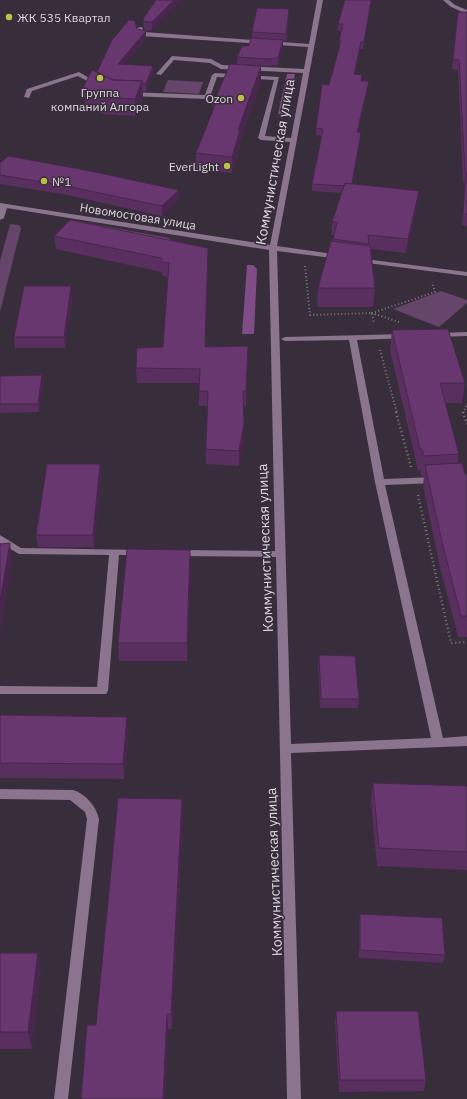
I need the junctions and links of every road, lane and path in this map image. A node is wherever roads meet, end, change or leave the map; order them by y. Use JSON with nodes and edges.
{"nodes":[{"id":1,"x":320,"y":0,"type":"edge"},
{"id":2,"x":446,"y":0,"type":"edge"},
{"id":3,"x":467,"y":12,"type":"edge"},
{"id":4,"x":140,"y":28,"type":"edge"},
{"id":5,"x":311,"y":46,"type":"junction"},
{"id":6,"x":305,"y":71,"type":"junction"},
{"id":7,"x":159,"y":74,"type":"dead end"},
{"id":8,"x":103,"y":87,"type":"edge"},
{"id":9,"x":122,"y":94,"type":"edge"},
{"id":10,"x":27,"y":98,"type":"dead end"},
{"id":11,"x":292,"y":140,"type":"junction"},
{"id":12,"x":2,"y":205,"type":"edge"},
{"id":13,"x":0,"y":218,"type":"edge"},
{"id":14,"x":273,"y":248,"type":"junction"},
{"id":15,"x":304,"y":260,"type":"dead end"},
{"id":16,"x":467,"y":274,"type":"edge"},
{"id":17,"x":439,"y":281,"type":"dead end"},
{"id":18,"x":372,"y":313,"type":"junction"},
{"id":19,"x":401,"y":323,"type":"dead end"},
{"id":20,"x":467,"y":334,"type":"edge"},
{"id":21,"x":430,"y":335,"type":"edge"},
{"id":22,"x":415,"y":336,"type":"edge"},
{"id":23,"x":377,"y":337,"type":"junction"},
{"id":24,"x":353,"y":338,"type":"junction"},
{"id":25,"x":285,"y":340,"type":"dead end"},
{"id":26,"x":467,"y":404,"type":"edge"},
{"id":27,"x":467,"y":424,"type":"edge"},
{"id":28,"x":444,"y":480,"type":"edge"},
{"id":29,"x":415,"y":481,"type":"junction"},
{"id":30,"x":380,"y":482,"type":"junction"},
{"id":31,"x":0,"y":538,"type":"edge"},
{"id":32,"x":114,"y":552,"type":"junction"},
{"id":33,"x":154,"y":553,"type":"edge"},
{"id":34,"x":169,"y":553,"type":"edge"},
{"id":35,"x":280,"y":554,"type":"junction"},
{"id":36,"x":467,"y":642,"type":"edge"},
{"id":37,"x":0,"y":690,"type":"edge"},
{"id":38,"x":467,"y":741,"type":"edge"},
{"id":39,"x":438,"y":743,"type":"junction"},
{"id":40,"x":285,"y":748,"type":"junction"},
{"id":41,"x":0,"y":794,"type":"edge"},
{"id":42,"x":61,"y":1099,"type":"edge"},
{"id":43,"x":294,"y":1099,"type":"edge"}],
"edges":[{"from":1,"to":5,"type":"street","name":"Коммунистическая улица"},
{"from":2,"to":3,"type":"street"},
{"from":4,"to":5,"type":"street"},
{"from":5,"to":6,"type":"street","name":"Коммунистическая улица"},
{"from":6,"to":7,"type":"street"},
{"from":6,"to":11,"type":"street","name":"Коммунистическая улица"},
{"from":8,"to":10,"type":"street"},
{"from":9,"to":11,"type":"street"},
{"from":11,"to":14,"type":"street","name":"Коммунистическая улица"},
{"from":12,"to":13,"type":"street"},
{"from":12,"to":14,"type":"street","name":"Новомостовая улица"},
{"from":14,"to":16,"type":"street","name":"Новомостовая улица"},
{"from":14,"to":35,"type":"street","name":"Коммунистическая улица"},
{"from":15,"to":18,"type":"path"},
{"from":17,"to":18,"type":"path"},
{"from":18,"to":19,"type":"path"},
{"from":18,"to":23,"type":"path"},
{"from":20,"to":21,"type":"street"},
{"from":22,"to":23,"type":"street"},
{"from":23,"to":24,"type":"street"},
{"from":23,"to":29,"type":"path"},
{"from":24,"to":25,"type":"street"},
{"from":24,"to":30,"type":"street"},
{"from":26,"to":27,"type":"path"},
{"from":28,"to":29,"type":"street"},
{"from":29,"to":30,"type":"street"},
{"from":29,"to":36,"type":"path"},
{"from":30,"to":39,"type":"street"},
{"from":31,"to":32,"type":"street"},
{"from":32,"to":33,"type":"street"},
{"from":32,"to":37,"type":"street"},
{"from":34,"to":35,"type":"street"},
{"from":35,"to":40,"type":"street","name":"Коммунистическая улица"},
{"from":38,"to":39,"type":"street"},
{"from":39,"to":40,"type":"street"},
{"from":40,"to":43,"type":"street","name":"Коммунистическая улица"},
{"from":41,"to":42,"type":"street"}]}
